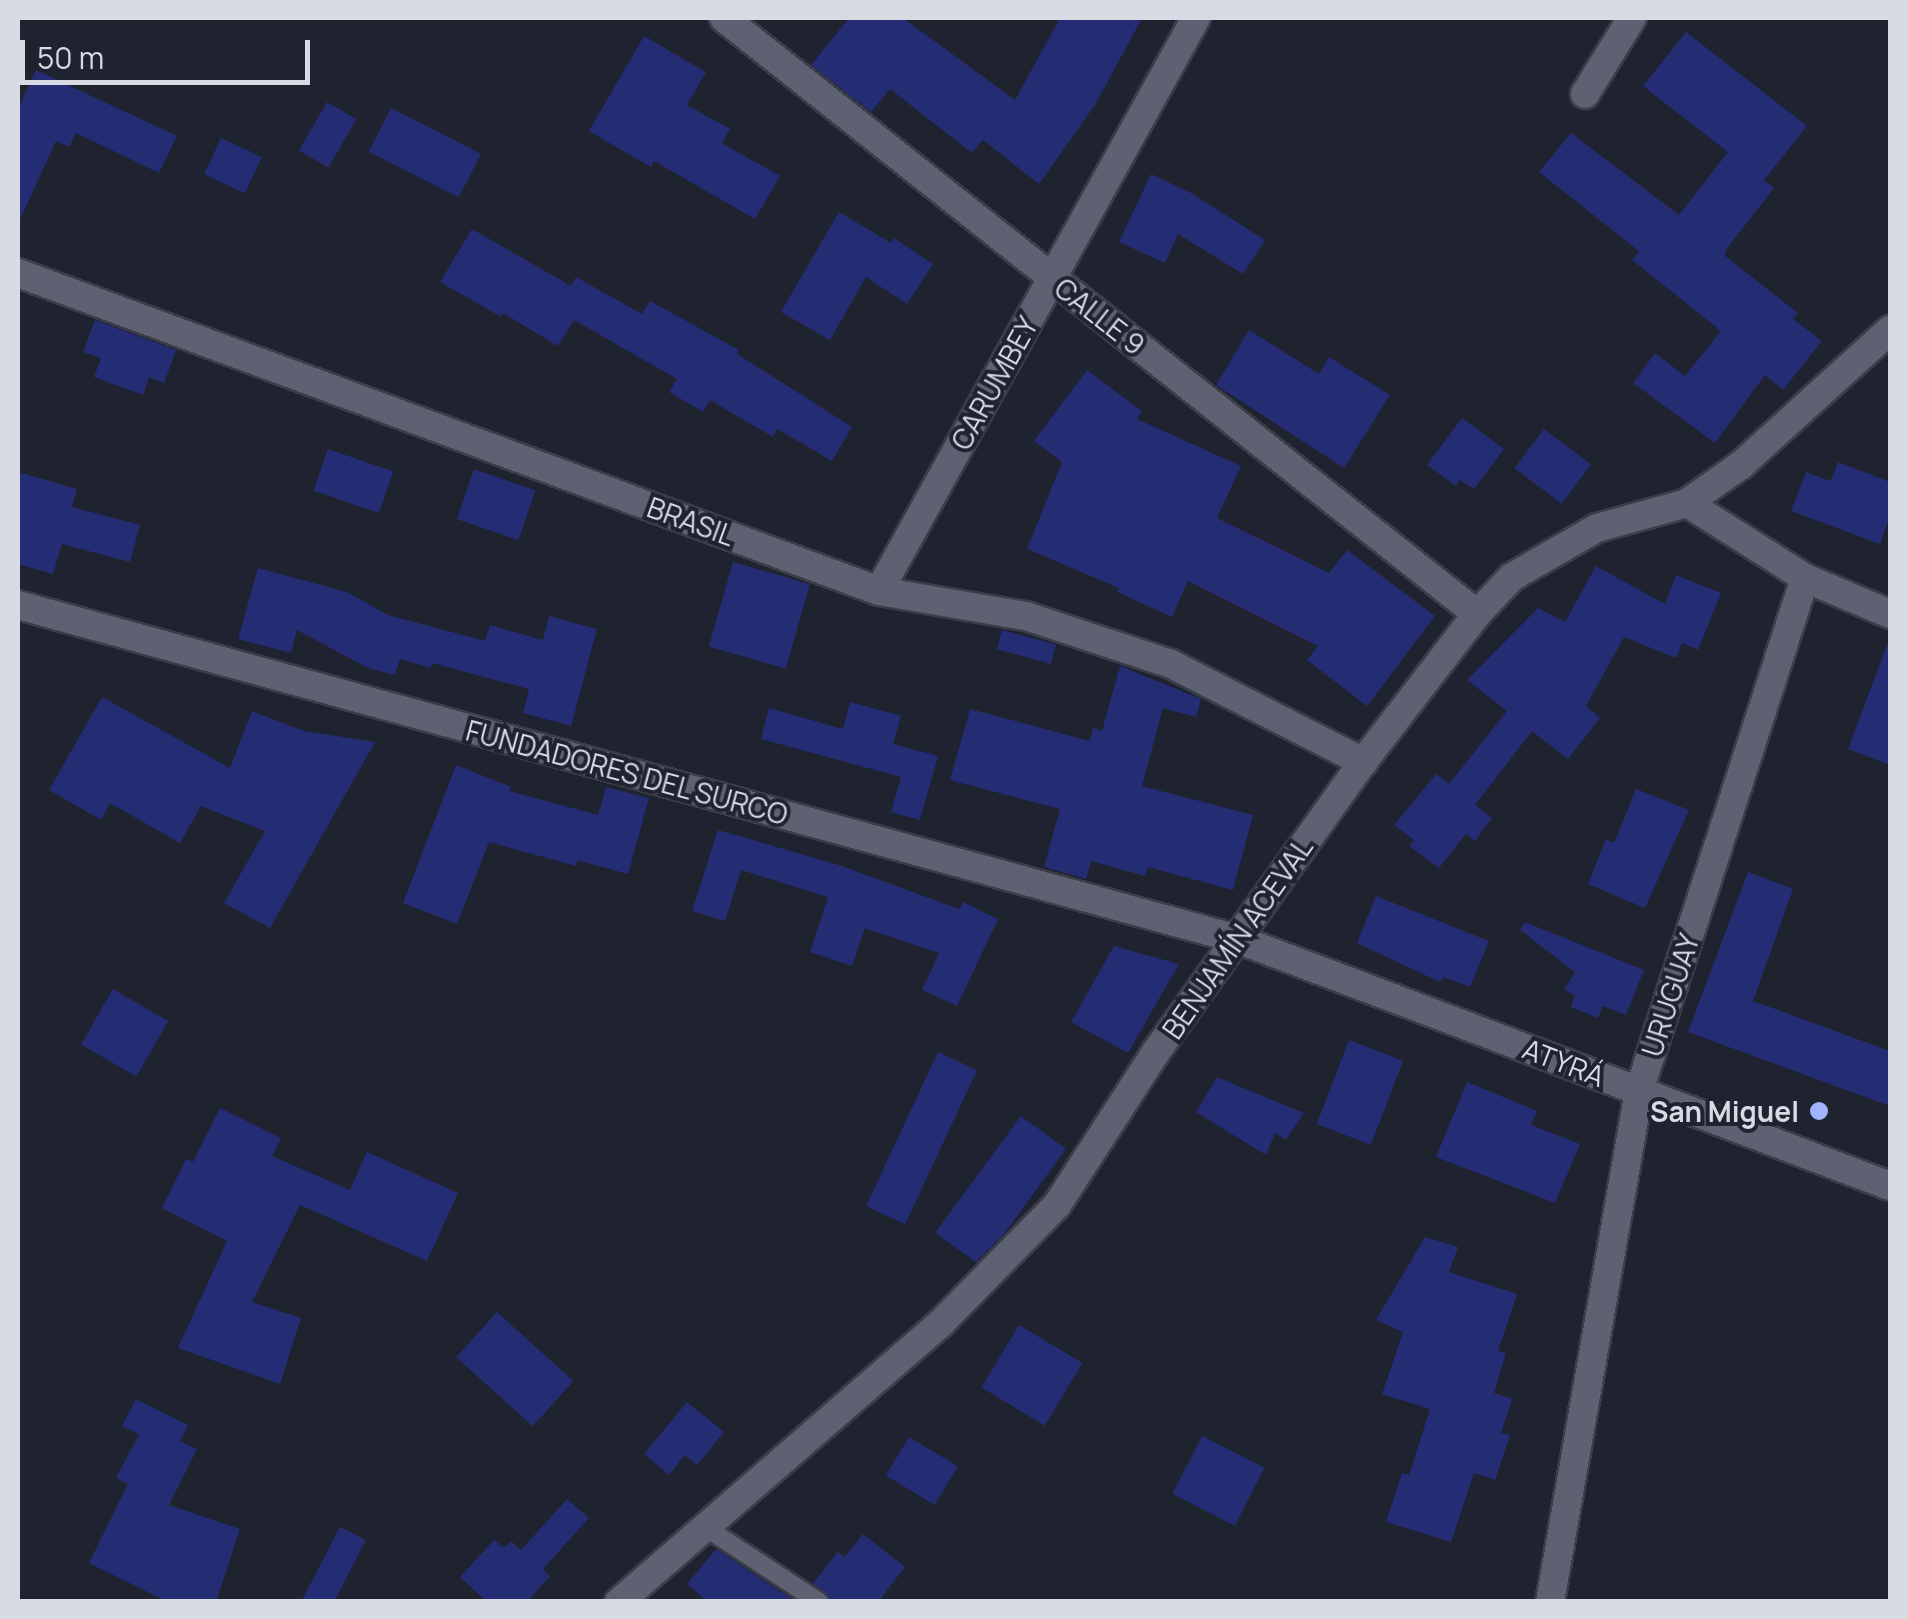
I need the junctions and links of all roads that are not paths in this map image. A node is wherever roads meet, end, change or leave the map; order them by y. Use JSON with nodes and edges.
{"nodes":[{"id":1,"x":724,"y":18,"type":"edge"},
{"id":2,"x":1196,"y":18,"type":"edge"},
{"id":3,"x":1632,"y":18,"type":"edge"},
{"id":4,"x":1585,"y":94,"type":"dead end"},
{"id":5,"x":18,"y":272,"type":"edge"},
{"id":6,"x":1052,"y":278,"type":"junction"},
{"id":7,"x":1890,"y":330,"type":"edge"},
{"id":8,"x":1687,"y":503,"type":"junction"},
{"id":9,"x":1805,"y":578,"type":"junction"},
{"id":10,"x":879,"y":591,"type":"junction"},
{"id":11,"x":18,"y":605,"type":"edge"},
{"id":12,"x":1477,"y":614,"type":"junction"},
{"id":13,"x":1890,"y":614,"type":"edge"},
{"id":14,"x":1363,"y":762,"type":"junction"},
{"id":15,"x":1237,"y":939,"type":"junction"},
{"id":16,"x":1639,"y":1091,"type":"junction"},
{"id":17,"x":1890,"y":1186,"type":"edge"},
{"id":18,"x":705,"y":1528,"type":"junction"},
{"id":19,"x":619,"y":1602,"type":"edge"},
{"id":20,"x":820,"y":1602,"type":"edge"},
{"id":21,"x":1550,"y":1602,"type":"edge"}],
"edges":[{"from":1,"to":6,"type":"street","name":"CALLE 9"},
{"from":2,"to":6,"type":"street","name":"CARUMBEY"},
{"from":3,"to":4,"type":"street"},
{"from":5,"to":10,"type":"street","name":"BRASIL"},
{"from":6,"to":10,"type":"street","name":"CARUMBEY"},
{"from":6,"to":12,"type":"street","name":"CALLE 9"},
{"from":7,"to":8,"type":"street","name":"BENJAMÍN ACEVAL"},
{"from":8,"to":9,"type":"street"},
{"from":8,"to":12,"type":"street","name":"BENJAMÍN ACEVAL"},
{"from":9,"to":13,"type":"street"},
{"from":9,"to":16,"type":"street","name":"URUGUAY"},
{"from":10,"to":14,"type":"street","name":"BRASIL"},
{"from":11,"to":15,"type":"street","name":"FUNDADORES DEL SURCO"},
{"from":12,"to":14,"type":"street","name":"BENJAMÍN ACEVAL"},
{"from":14,"to":15,"type":"street","name":"BENJAMÍN ACEVAL"},
{"from":15,"to":16,"type":"street","name":"ATYRÁ"},
{"from":15,"to":18,"type":"street","name":"BENJAMÍN ACEVAL"},
{"from":16,"to":17,"type":"street","name":"ATYRÁ"},
{"from":16,"to":21,"type":"street","name":"URUGUAY"},
{"from":18,"to":19,"type":"street","name":"BENJAMÍN ACEVAL"},
{"from":18,"to":20,"type":"lane"}]}
